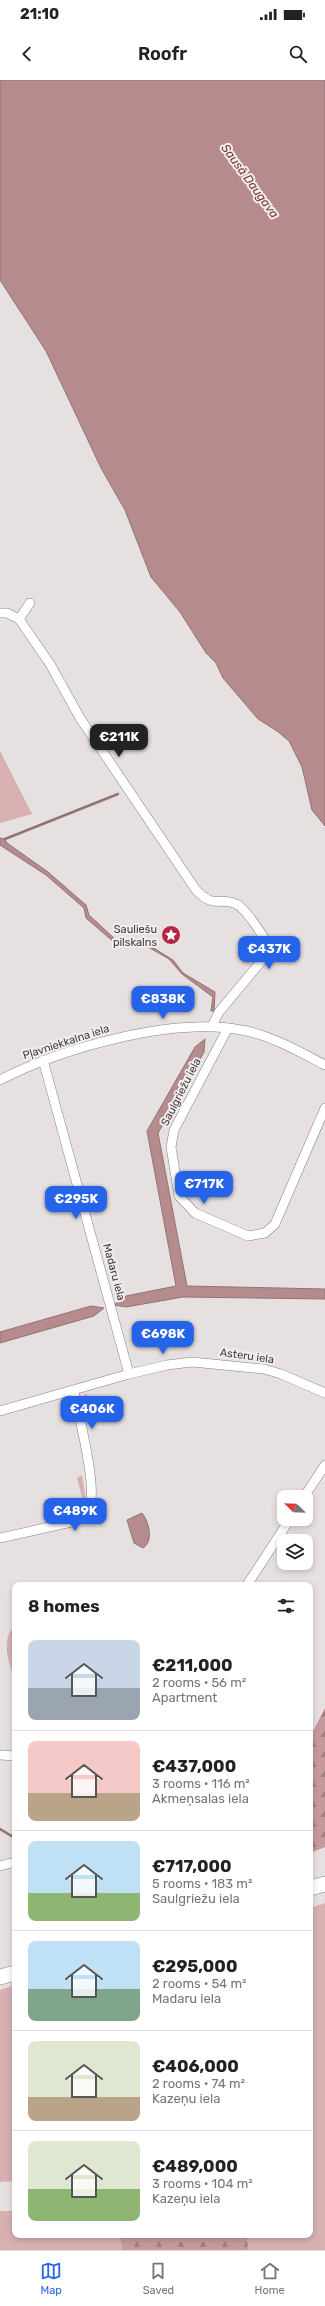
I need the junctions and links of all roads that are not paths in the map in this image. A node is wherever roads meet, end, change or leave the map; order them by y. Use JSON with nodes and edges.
{"nodes":[{"id":1,"x":30,"y":603,"type":"dead end"},
{"id":2,"x":0,"y":613,"type":"edge"},
{"id":3,"x":19,"y":619,"type":"junction"},
{"id":4,"x":212,"y":1026,"type":"junction"},
{"id":5,"x":228,"y":1028,"type":"junction"},
{"id":6,"x":43,"y":1060,"type":"junction"},
{"id":7,"x":325,"y":1065,"type":"edge"},
{"id":8,"x":0,"y":1080,"type":"edge"},
{"id":9,"x":325,"y":1108,"type":"edge"},
{"id":10,"x":129,"y":1374,"type":"junction"},
{"id":11,"x":74,"y":1391,"type":"junction"},
{"id":12,"x":325,"y":1392,"type":"edge"},
{"id":13,"x":0,"y":1411,"type":"edge"},
{"id":14,"x":325,"y":1465,"type":"edge"},
{"id":15,"x":309,"y":1490,"type":"edge"},
{"id":16,"x":285,"y":1526,"type":"edge"},
{"id":17,"x":0,"y":1538,"type":"edge"},
{"id":18,"x":249,"y":1582,"type":"edge"},
{"id":19,"x":0,"y":1755,"type":"edge"},
{"id":20,"x":12,"y":1756,"type":"edge"},
{"id":21,"x":12,"y":1863,"type":"edge"},
{"id":22,"x":0,"y":1866,"type":"edge"},
{"id":23,"x":325,"y":1884,"type":"edge"},
{"id":24,"x":313,"y":1887,"type":"edge"},
{"id":25,"x":12,"y":1974,"type":"edge"},
{"id":26,"x":0,"y":1977,"type":"edge"}],
"edges":[{"from":1,"to":3,"type":"street"},
{"from":2,"to":3,"type":"street"},
{"from":3,"to":4,"type":"street"},
{"from":4,"to":5,"type":"street","name":"Pļavniekkalna iela"},
{"from":4,"to":6,"type":"street","name":"Pļavniekkalna iela"},
{"from":5,"to":7,"type":"street","name":"Pļavniekkalna iela"},
{"from":5,"to":9,"type":"street","name":"Saulgriežu iela"},
{"from":6,"to":8,"type":"street","name":"Pļavniekkalna iela"},
{"from":6,"to":10,"type":"street","name":"Madaru iela"},
{"from":10,"to":11,"type":"street","name":"Asteru iela"},
{"from":10,"to":12,"type":"street","name":"Asteru iela"},
{"from":11,"to":13,"type":"street","name":"Asteru iela"},
{"from":11,"to":17,"type":"street"},
{"from":14,"to":15,"type":"street"},
{"from":16,"to":18,"type":"street"},
{"from":19,"to":20,"type":"street"},
{"from":21,"to":22,"type":"street"},
{"from":23,"to":24,"type":"main road"},
{"from":25,"to":26,"type":"main road"}]}
